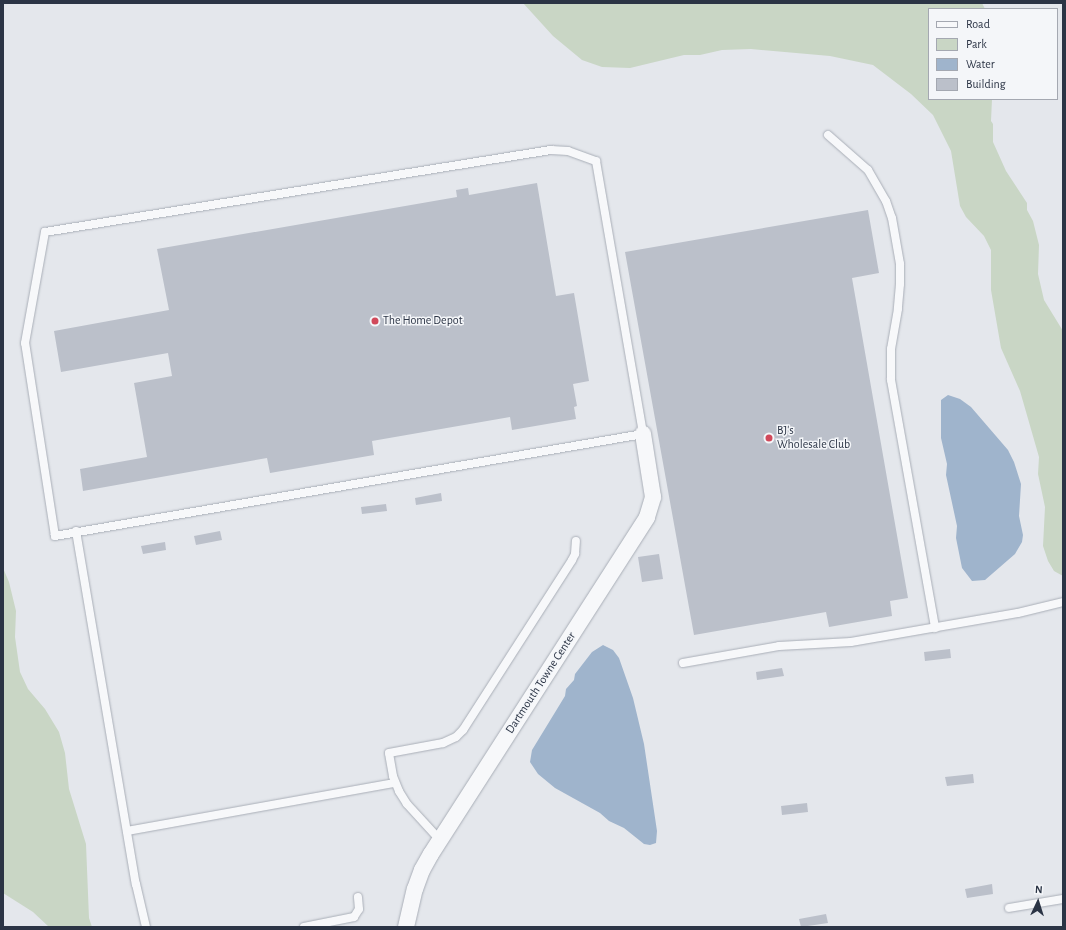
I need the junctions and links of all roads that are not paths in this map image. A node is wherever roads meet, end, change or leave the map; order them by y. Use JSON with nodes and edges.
{"nodes":[{"id":1,"x":828,"y":135,"type":"dead end"},
{"id":2,"x":643,"y":434,"type":"junction"},
{"id":3,"x":76,"y":532,"type":"junction"},
{"id":4,"x":576,"y":541,"type":"dead end"},
{"id":5,"x":1063,"y":602,"type":"edge"},
{"id":6,"x":935,"y":628,"type":"junction"},
{"id":7,"x":683,"y":663,"type":"dead end"},
{"id":8,"x":395,"y":783,"type":"junction"},
{"id":9,"x":127,"y":831,"type":"junction"},
{"id":10,"x":440,"y":840,"type":"junction"},
{"id":11,"x":358,"y":897,"type":"dead end"},
{"id":12,"x":1063,"y":900,"type":"edge"},
{"id":13,"x":1009,"y":908,"type":"dead end"},
{"id":14,"x":146,"y":927,"type":"edge"},
{"id":15,"x":304,"y":927,"type":"edge"},
{"id":16,"x":406,"y":927,"type":"edge"}],
"edges":[{"from":1,"to":6,"type":"lane"},
{"from":2,"to":3,"type":"lane"},
{"from":2,"to":3,"type":"lane"},
{"from":2,"to":10,"type":"street","name":"Dartmouth Towne Center"},
{"from":3,"to":9,"type":"lane"},
{"from":4,"to":8,"type":"lane"},
{"from":5,"to":6,"type":"lane"},
{"from":6,"to":7,"type":"lane"},
{"from":8,"to":9,"type":"lane"},
{"from":8,"to":10,"type":"lane"},
{"from":9,"to":14,"type":"lane"},
{"from":10,"to":16,"type":"street","name":"Dartmouth Towne Center"},
{"from":11,"to":15,"type":"lane"},
{"from":12,"to":13,"type":"lane"}]}
